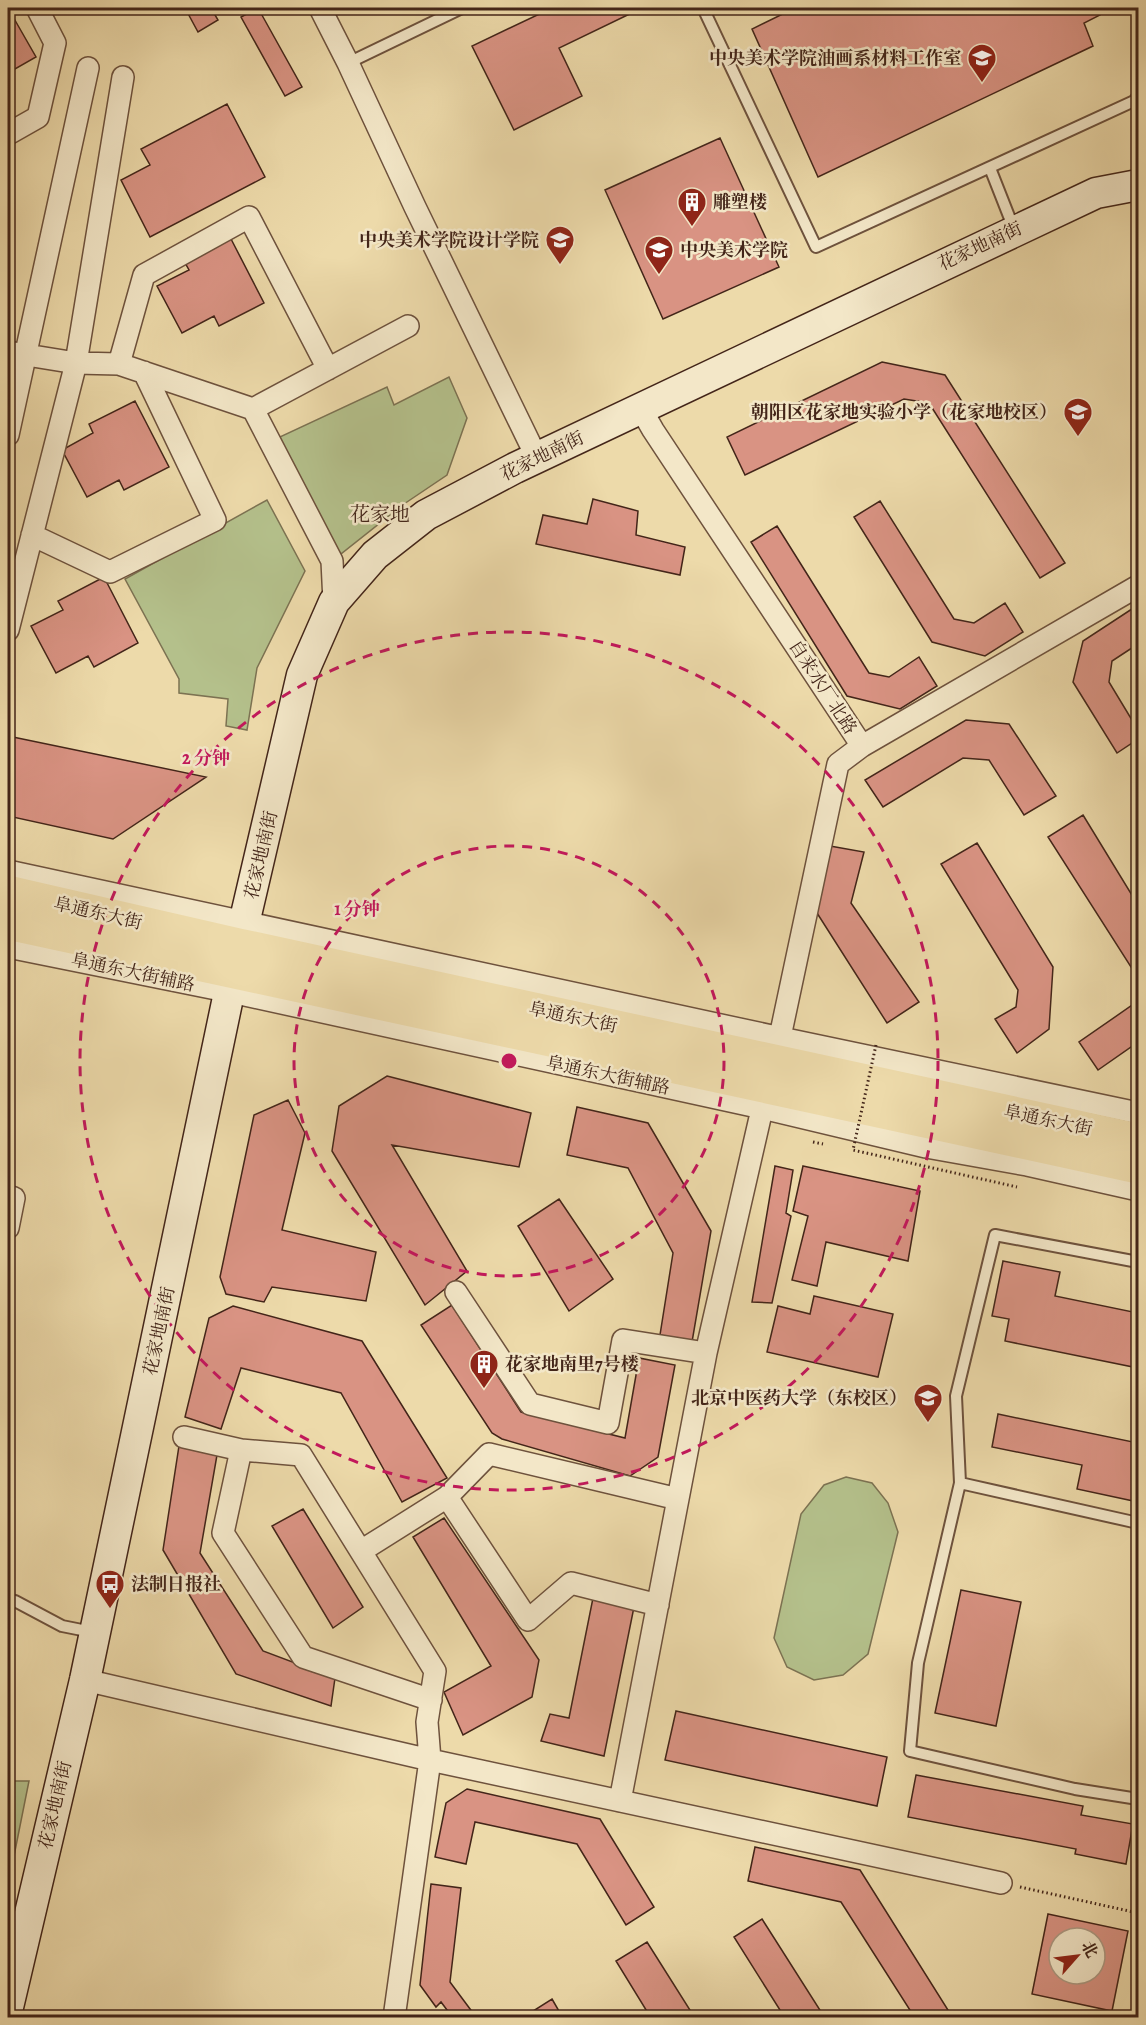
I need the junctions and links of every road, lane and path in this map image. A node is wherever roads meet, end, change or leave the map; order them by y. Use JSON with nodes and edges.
{"nodes":[{"id":1,"x":37,"y":8,"type":"edge"},
{"id":2,"x":320,"y":8,"type":"edge"},
{"id":3,"x":462,"y":8,"type":"edge"},
{"id":4,"x":703,"y":8,"type":"edge"},
{"id":5,"x":348,"y":63,"type":"junction"},
{"id":6,"x":88,"y":68,"type":"dead end"},
{"id":7,"x":123,"y":77,"type":"dead end"},
{"id":8,"x":1138,"y":96,"type":"edge"},
{"id":9,"x":8,"y":134,"type":"edge"},
{"id":10,"x":1138,"y":167,"type":"edge"},
{"id":11,"x":990,"y":168,"type":"junction"},
{"id":12,"x":1138,"y":185,"type":"edge"},
{"id":13,"x":1096,"y":193,"type":"junction"},
{"id":14,"x":1015,"y":230,"type":"junction"},
{"id":15,"x":408,"y":327,"type":"dead end"},
{"id":16,"x":17,"y":353,"type":"edge"},
{"id":17,"x":76,"y":363,"type":"junction"},
{"id":18,"x":119,"y":364,"type":"junction"},
{"id":19,"x":328,"y":369,"type":"junction"},
{"id":20,"x":144,"y":372,"type":"junction"},
{"id":21,"x":253,"y":409,"type":"junction"},
{"id":22,"x":641,"y":409,"type":"junction"},
{"id":23,"x":8,"y":435,"type":"edge"},
{"id":24,"x":537,"y":458,"type":"junction"},
{"id":25,"x":32,"y":535,"type":"junction"},
{"id":26,"x":1138,"y":586,"type":"edge"},
{"id":27,"x":334,"y":602,"type":"junction"},
{"id":28,"x":8,"y":630,"type":"edge"},
{"id":29,"x":862,"y":746,"type":"junction"},
{"id":30,"x":8,"y":871,"type":"edge"},
{"id":31,"x":8,"y":892,"type":"edge"},
{"id":32,"x":8,"y":922,"type":"edge"},
{"id":33,"x":8,"y":946,"type":"edge"},
{"id":34,"x":237,"y":958,"type":"junction"},
{"id":35,"x":876,"y":1045,"type":"dead end"},
{"id":36,"x":771,"y":1073,"type":"junction"},
{"id":37,"x":1138,"y":1113,"type":"edge"},
{"id":38,"x":1138,"y":1140,"type":"edge"},
{"id":39,"x":1138,"y":1167,"type":"edge"},
{"id":40,"x":1017,"y":1187,"type":"dead end"},
{"id":41,"x":1138,"y":1190,"type":"edge"},
{"id":42,"x":8,"y":1196,"type":"edge"},
{"id":43,"x":8,"y":1228,"type":"edge"},
{"id":44,"x":1138,"y":1262,"type":"edge"},
{"id":45,"x":456,"y":1292,"type":"dead end"},
{"id":46,"x":706,"y":1353,"type":"junction"},
{"id":47,"x":184,"y":1437,"type":"dead end"},
{"id":48,"x":241,"y":1450,"type":"junction"},
{"id":49,"x":960,"y":1483,"type":"junction"},
{"id":50,"x":447,"y":1497,"type":"junction"},
{"id":51,"x":678,"y":1499,"type":"junction"},
{"id":52,"x":1138,"y":1523,"type":"edge"},
{"id":53,"x":361,"y":1551,"type":"junction"},
{"id":54,"x":8,"y":1599,"type":"edge"},
{"id":55,"x":658,"y":1605,"type":"junction"},
{"id":56,"x":95,"y":1633,"type":"junction"},
{"id":57,"x":85,"y":1680,"type":"junction"},
{"id":58,"x":431,"y":1700,"type":"junction"},
{"id":59,"x":430,"y":1760,"type":"junction"},
{"id":60,"x":1138,"y":1799,"type":"edge"},
{"id":61,"x":620,"y":1801,"type":"junction"},
{"id":62,"x":1001,"y":1883,"type":"joint"},
{"id":63,"x":1138,"y":1913,"type":"edge"},
{"id":64,"x":8,"y":2007,"type":"edge"},
{"id":65,"x":394,"y":2018,"type":"edge"}],
"edges":[{"from":1,"to":9,"type":"street"},
{"from":2,"to":5,"type":"street"},
{"from":3,"to":5,"type":"lane"},
{"from":4,"to":11,"type":"lane"},
{"from":5,"to":24,"type":"street"},
{"from":6,"to":16,"type":"street"},
{"from":7,"to":17,"type":"street"},
{"from":8,"to":11,"type":"lane"},
{"from":10,"to":13,"type":"street"},
{"from":11,"to":14,"type":"lane"},
{"from":12,"to":13,"type":"street","name":"花家地南街"},
{"from":13,"to":14,"type":"street","name":"花家地南街"},
{"from":14,"to":22,"type":"street","name":"花家地南街"},
{"from":15,"to":19,"type":"street"},
{"from":16,"to":17,"type":"street"},
{"from":16,"to":23,"type":"street"},
{"from":17,"to":18,"type":"street"},
{"from":17,"to":25,"type":"street"},
{"from":18,"to":19,"type":"street"},
{"from":18,"to":20,"type":"street"},
{"from":19,"to":21,"type":"street"},
{"from":20,"to":21,"type":"street"},
{"from":20,"to":25,"type":"street"},
{"from":21,"to":27,"type":"street"},
{"from":22,"to":24,"type":"street","name":"花家地南街"},
{"from":22,"to":29,"type":"street","name":"自来水厂北路"},
{"from":24,"to":27,"type":"street","name":"花家地南街"},
{"from":25,"to":28,"type":"street"},
{"from":26,"to":29,"type":"street"},
{"from":27,"to":34,"type":"street","name":"花家地南街"},
{"from":29,"to":36,"type":"street","name":"自来水厂北路"},
{"from":30,"to":34,"type":"street","name":"阜通东大街辅路"},
{"from":31,"to":34,"type":"main road","name":"阜通东大街"},
{"from":32,"to":34,"type":"main road","name":"阜通东大街"},
{"from":33,"to":34,"type":"street","name":"阜通东大街辅路"},
{"from":34,"to":36,"type":"main road","name":"阜通东大街"},
{"from":34,"to":36,"type":"street","name":"阜通东大街辅路"},
{"from":34,"to":56,"type":"street","name":"花家地南街"},
{"from":35,"to":40,"type":"path","bridge":true},
{"from":36,"to":37,"type":"street","name":"阜通东大街辅路"},
{"from":36,"to":38,"type":"main road","name":"阜通东大街"},
{"from":36,"to":39,"type":"main road","name":"阜通东大街"},
{"from":36,"to":41,"type":"street","name":"阜通东大街辅路"},
{"from":36,"to":46,"type":"street","name":"自来水厂北路"},
{"from":42,"to":43,"type":"street"},
{"from":44,"to":49,"type":"lane"},
{"from":45,"to":46,"type":"street"},
{"from":46,"to":51,"type":"street","name":"自来水厂北路"},
{"from":47,"to":48,"type":"street"},
{"from":48,"to":53,"type":"street"},
{"from":48,"to":58,"type":"street"},
{"from":49,"to":52,"type":"lane"},
{"from":49,"to":60,"type":"lane"},
{"from":50,"to":51,"type":"street"},
{"from":50,"to":53,"type":"street"},
{"from":50,"to":55,"type":"street"},
{"from":51,"to":55,"type":"street","name":"自来水厂北路"},
{"from":53,"to":58,"type":"street"},
{"from":54,"to":56,"type":"lane"},
{"from":55,"to":61,"type":"street","name":"自来水厂北路"},
{"from":56,"to":57,"type":"street","name":"花家地南街"},
{"from":57,"to":59,"type":"street"},
{"from":57,"to":64,"type":"street","name":"花家地南街"},
{"from":58,"to":59,"type":"street"},
{"from":59,"to":61,"type":"street"},
{"from":59,"to":65,"type":"street"},
{"from":61,"to":62,"type":"street"},
{"from":62,"to":63,"type":"path"}]}
